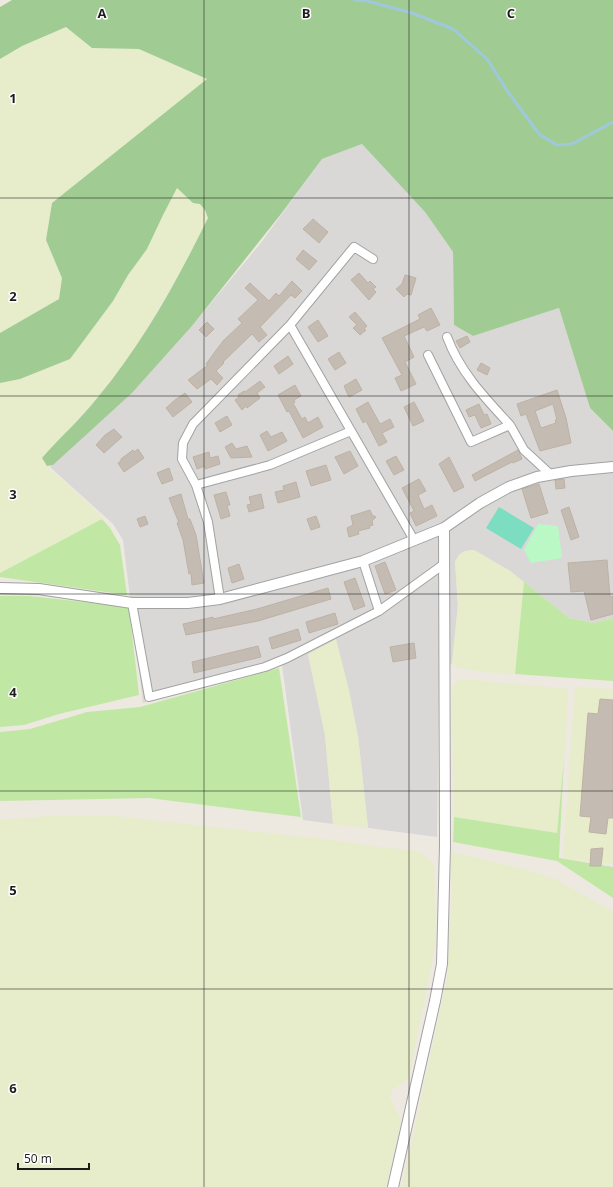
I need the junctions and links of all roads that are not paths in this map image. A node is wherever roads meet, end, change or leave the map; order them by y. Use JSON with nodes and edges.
{"nodes":[{"id":1,"x":373,"y":259,"type":"dead end"},
{"id":2,"x":290,"y":325,"type":"junction"},
{"id":3,"x":447,"y":337,"type":"dead end"},
{"id":4,"x":428,"y":355,"type":"dead end"},
{"id":5,"x":510,"y":425,"type":"junction"},
{"id":6,"x":351,"y":430,"type":"junction"},
{"id":7,"x":613,"y":467,"type":"edge"},
{"id":8,"x":550,"y":474,"type":"junction"},
{"id":9,"x":196,"y":485,"type":"junction"},
{"id":10,"x":444,"y":528,"type":"junction"},
{"id":11,"x":414,"y":540,"type":"junction"},
{"id":12,"x":362,"y":560,"type":"junction"},
{"id":13,"x":444,"y":564,"type":"junction"},
{"id":14,"x":0,"y":588,"type":"edge"},
{"id":15,"x":220,"y":599,"type":"junction"},
{"id":16,"x":132,"y":603,"type":"junction"},
{"id":17,"x":379,"y":611,"type":"junction"},
{"id":18,"x":393,"y":1187,"type":"edge"}],
"edges":[{"from":1,"to":2,"type":"street"},
{"from":2,"to":6,"type":"street"},
{"from":2,"to":9,"type":"street"},
{"from":3,"to":5,"type":"street"},
{"from":4,"to":5,"type":"street"},
{"from":5,"to":8,"type":"street"},
{"from":6,"to":9,"type":"street"},
{"from":6,"to":11,"type":"street"},
{"from":7,"to":8,"type":"street"},
{"from":8,"to":10,"type":"street"},
{"from":9,"to":15,"type":"street"},
{"from":10,"to":11,"type":"street"},
{"from":10,"to":13,"type":"street"},
{"from":11,"to":12,"type":"street"},
{"from":12,"to":15,"type":"street"},
{"from":12,"to":17,"type":"street"},
{"from":13,"to":17,"type":"street"},
{"from":13,"to":18,"type":"street"},
{"from":14,"to":16,"type":"street"},
{"from":15,"to":16,"type":"street"},
{"from":16,"to":17,"type":"street"}]}
